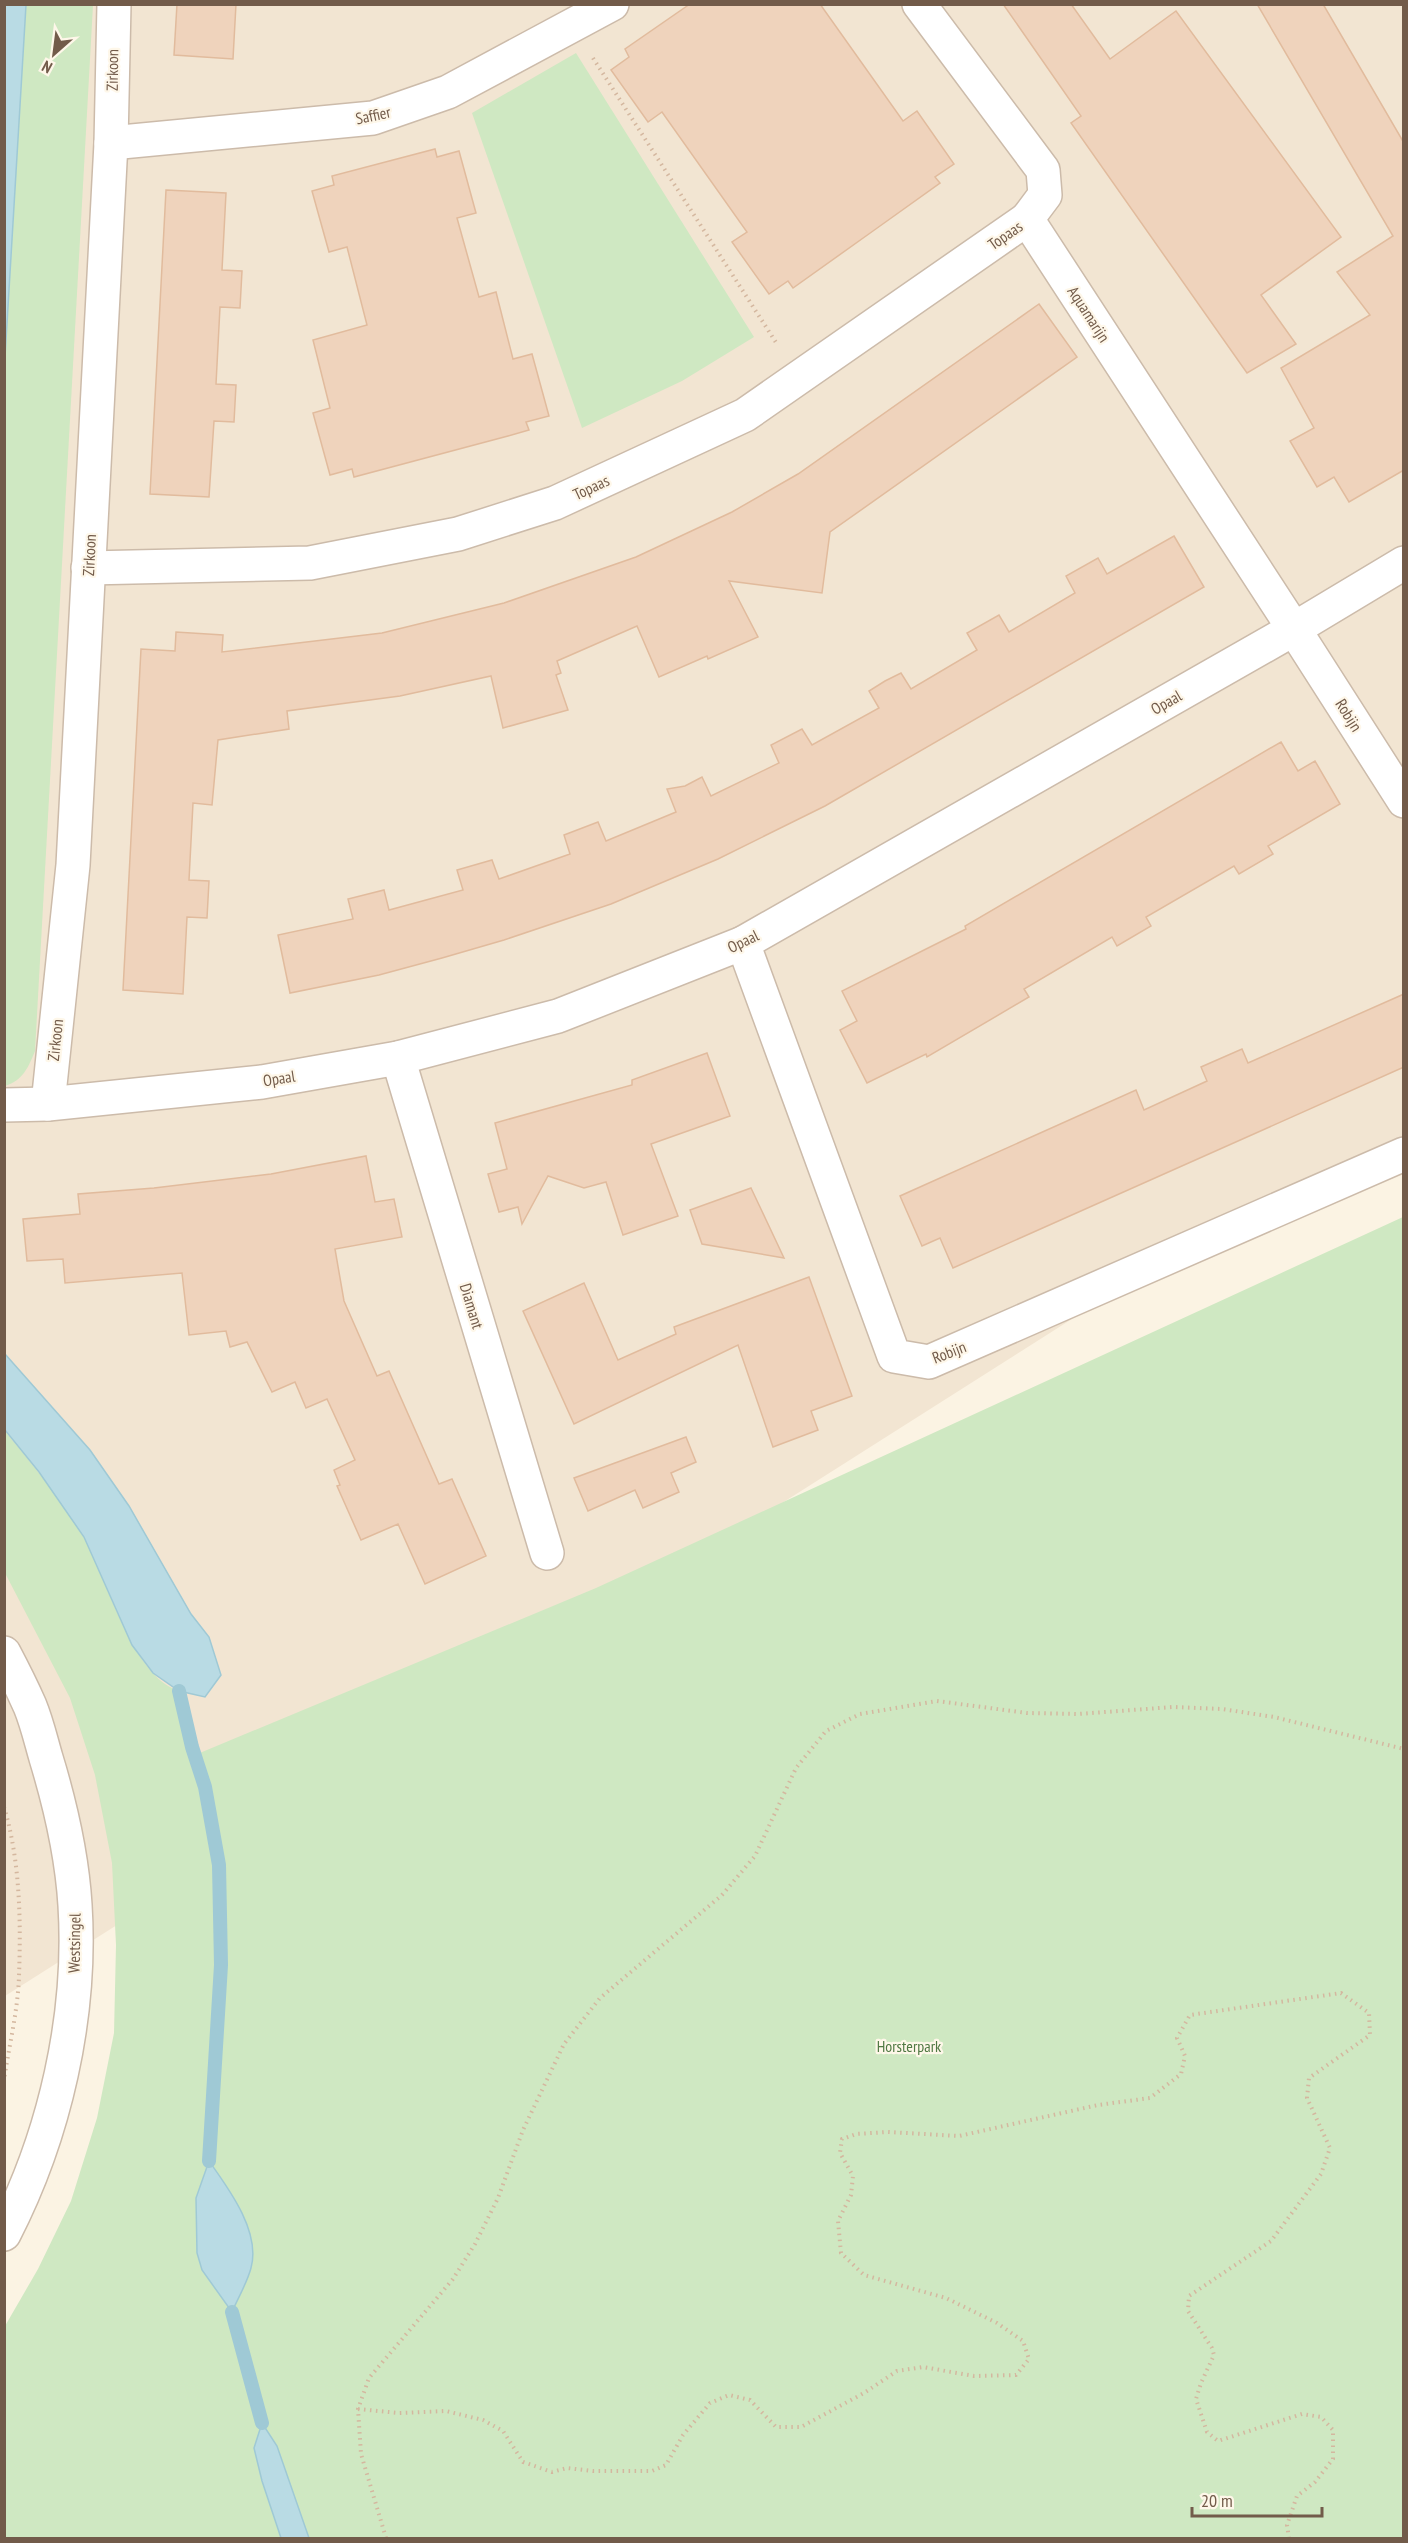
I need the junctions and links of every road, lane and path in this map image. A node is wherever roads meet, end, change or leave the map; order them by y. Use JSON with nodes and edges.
{"nodes":[{"id":1,"x":114,"y":4,"type":"edge"},
{"id":2,"x":612,"y":4,"type":"edge"},
{"id":3,"x":919,"y":4,"type":"edge"},
{"id":4,"x":573,"y":27,"type":"junction"},
{"id":5,"x":111,"y":143,"type":"junction"},
{"id":6,"x":1027,"y":219,"type":"junction"},
{"id":7,"x":799,"y":377,"type":"junction"},
{"id":8,"x":1404,"y":563,"type":"edge"},
{"id":9,"x":88,"y":568,"type":"junction"},
{"id":10,"x":1294,"y":628,"type":"junction"},
{"id":11,"x":1404,"y":801,"type":"edge"},
{"id":12,"x":743,"y":943,"type":"junction"},
{"id":13,"x":398,"y":1058,"type":"junction"},
{"id":14,"x":48,"y":1104,"type":"junction"},
{"id":15,"x":4,"y":1105,"type":"edge"},
{"id":16,"x":1404,"y":1154,"type":"edge"},
{"id":17,"x":547,"y":1553,"type":"dead end"},
{"id":18,"x":4,"y":1653,"type":"edge"},
{"id":19,"x":1404,"y":1749,"type":"edge"},
{"id":20,"x":4,"y":1807,"type":"edge"},
{"id":21,"x":4,"y":2080,"type":"edge"},
{"id":22,"x":4,"y":2234,"type":"edge"},
{"id":23,"x":358,"y":2409,"type":"junction"},
{"id":24,"x":386,"y":2538,"type":"edge"},
{"id":25,"x":1290,"y":2538,"type":"edge"}],
"edges":[{"from":1,"to":5,"type":"street","name":"Zirkoon"},
{"from":2,"to":4,"type":"street","name":"Saffier"},
{"from":3,"to":6,"type":"street"},
{"from":4,"to":5,"type":"street","name":"Saffier"},
{"from":4,"to":7,"type":"path"},
{"from":5,"to":9,"type":"street","name":"Zirkoon"},
{"from":6,"to":7,"type":"street","name":"Topaas"},
{"from":6,"to":10,"type":"street","name":"Aquamarijn"},
{"from":7,"to":9,"type":"street","name":"Topaas"},
{"from":8,"to":10,"type":"street","name":"Opaal"},
{"from":9,"to":14,"type":"street","name":"Zirkoon"},
{"from":10,"to":11,"type":"street","name":"Robijn"},
{"from":10,"to":12,"type":"street","name":"Opaal"},
{"from":12,"to":13,"type":"street","name":"Opaal"},
{"from":12,"to":16,"type":"street","name":"Robijn"},
{"from":13,"to":14,"type":"street","name":"Opaal"},
{"from":13,"to":17,"type":"street","name":"Diamant"},
{"from":14,"to":15,"type":"street","name":"Opaal"},
{"from":18,"to":22,"type":"street","name":"Westsingel"},
{"from":19,"to":23,"type":"path"},
{"from":20,"to":21,"type":"path"},
{"from":23,"to":24,"type":"path"},
{"from":23,"to":25,"type":"path"}]}
